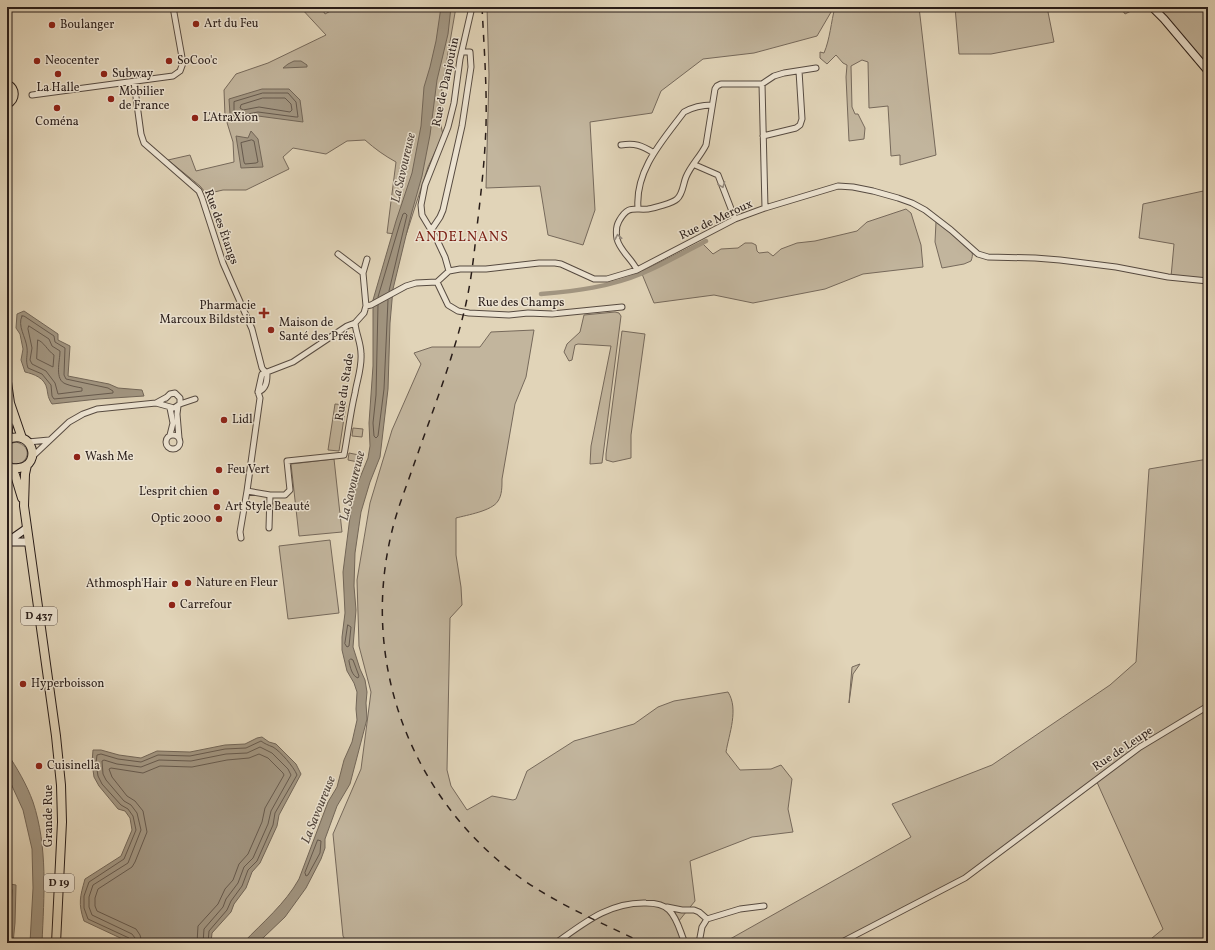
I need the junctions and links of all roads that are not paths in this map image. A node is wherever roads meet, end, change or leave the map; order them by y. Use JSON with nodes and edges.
{"nodes":[{"id":1,"x":174,"y":7,"type":"edge"},
{"id":2,"x":472,"y":7,"type":"edge"},
{"id":3,"x":1152,"y":7,"type":"edge"},
{"id":4,"x":462,"y":52,"type":"junction"},
{"id":5,"x":816,"y":68,"type":"dead end"},
{"id":6,"x":799,"y":71,"type":"junction"},
{"id":7,"x":1208,"y":71,"type":"edge"},
{"id":8,"x":134,"y":82,"type":"junction"},
{"id":9,"x":7,"y":84,"type":"edge"},
{"id":10,"x":762,"y":84,"type":"junction"},
{"id":11,"x":32,"y":95,"type":"dead end"},
{"id":12,"x":7,"y":104,"type":"edge"},
{"id":13,"x":712,"y":105,"type":"junction"},
{"id":14,"x":763,"y":136,"type":"junction"},
{"id":15,"x":621,"y":145,"type":"dead end"},
{"id":16,"x":654,"y":153,"type":"junction"},
{"id":17,"x":694,"y":164,"type":"junction"},
{"id":18,"x":638,"y":208,"type":"junction"},
{"id":19,"x":765,"y":208,"type":"junction"},
{"id":20,"x":735,"y":219,"type":"junction"},
{"id":21,"x":432,"y":229,"type":"junction"},
{"id":22,"x":338,"y":254,"type":"dead end"},
{"id":23,"x":367,"y":259,"type":"dead end"},
{"id":24,"x":637,"y":270,"type":"junction"},
{"id":25,"x":449,"y":271,"type":"junction"},
{"id":26,"x":364,"y":273,"type":"junction"},
{"id":27,"x":1208,"y":281,"type":"edge"},
{"id":28,"x":437,"y":282,"type":"junction"},
{"id":29,"x":369,"y":306,"type":"junction"},
{"id":30,"x":622,"y":307,"type":"dead end"},
{"id":31,"x":355,"y":323,"type":"junction"},
{"id":32,"x":266,"y":372,"type":"junction"},
{"id":33,"x":7,"y":382,"type":"edge"},
{"id":34,"x":167,"y":397,"type":"junction"},
{"id":35,"x":10,"y":403,"type":"junction"},
{"id":36,"x":156,"y":403,"type":"junction"},
{"id":37,"x":180,"y":403,"type":"junction"},
{"id":38,"x":169,"y":407,"type":"junction"},
{"id":39,"x":170,"y":435,"type":"junction"},
{"id":40,"x":179,"y":438,"type":"junction"},
{"id":41,"x":7,"y":440,"type":"edge"},
{"id":42,"x":25,"y":440,"type":"junction"},
{"id":43,"x":50,"y":440,"type":"junction"},
{"id":44,"x":32,"y":457,"type":"junction"},
{"id":45,"x":27,"y":464,"type":"junction"},
{"id":46,"x":8,"y":466,"type":"edge"},
{"id":47,"x":246,"y":491,"type":"junction"},
{"id":48,"x":270,"y":495,"type":"junction"},
{"id":49,"x":24,"y":506,"type":"junction"},
{"id":50,"x":27,"y":528,"type":"junction"},
{"id":51,"x":269,"y":528,"type":"dead end"},
{"id":52,"x":241,"y":538,"type":"dead end"},
{"id":53,"x":29,"y":542,"type":"junction"},
{"id":54,"x":1208,"y":706,"type":"edge"},
{"id":55,"x":62,"y":822,"type":"joint"},
{"id":56,"x":663,"y":906,"type":"junction"},
{"id":57,"x":764,"y":906,"type":"dead end"},
{"id":58,"x":706,"y":919,"type":"junction"},
{"id":59,"x":56,"y":943,"type":"edge"},
{"id":60,"x":556,"y":943,"type":"edge"},
{"id":61,"x":685,"y":943,"type":"edge"},
{"id":62,"x":699,"y":943,"type":"edge"},
{"id":63,"x":840,"y":943,"type":"edge"}],
"edges":[{"from":1,"to":8,"type":"street"},
{"from":2,"to":4,"type":"street","name":"Rue de Danjoutin"},
{"from":3,"to":7,"type":"street"},
{"from":4,"to":21,"type":"street","name":"Rue de Danjoutin"},
{"from":4,"to":21,"type":"street"},
{"from":5,"to":6,"type":"street"},
{"from":6,"to":10,"type":"street"},
{"from":6,"to":14,"type":"street"},
{"from":8,"to":11,"type":"street"},
{"from":8,"to":32,"type":"street","name":"Rue des Étangs"},
{"from":9,"to":12,"type":"main road"},
{"from":10,"to":13,"type":"street"},
{"from":10,"to":14,"type":"street"},
{"from":13,"to":16,"type":"street"},
{"from":13,"to":17,"type":"street"},
{"from":14,"to":19,"type":"street"},
{"from":15,"to":16,"type":"street"},
{"from":16,"to":18,"type":"street"},
{"from":17,"to":18,"type":"street"},
{"from":17,"to":20,"type":"street","one_way":true},
{"from":24,"to":18,"type":"street","one_way":true},
{"from":19,"to":20,"type":"street","name":"Rue de Meroux"},
{"from":19,"to":27,"type":"street","name":"Rue de Meroux"},
{"from":20,"to":24,"type":"street","name":"Rue de Meroux"},
{"from":21,"to":25,"type":"street","name":"Rue de Danjoutin"},
{"from":22,"to":26,"type":"street"},
{"from":23,"to":26,"type":"street"},
{"from":24,"to":25,"type":"street","name":"Rue de Meroux"},
{"from":25,"to":28,"type":"street"},
{"from":26,"to":29,"type":"street"},
{"from":28,"to":29,"type":"street"},
{"from":28,"to":30,"type":"street","name":"Rue des Champs"},
{"from":29,"to":31,"type":"street"},
{"from":31,"to":32,"type":"street"},
{"from":31,"to":48,"type":"street","name":"Rue du Stade"},
{"from":32,"to":47,"type":"street"},
{"from":33,"to":35,"type":"main road"},
{"from":34,"to":36,"type":"street"},
{"from":34,"to":37,"type":"street"},
{"from":34,"to":38,"type":"street"},
{"from":35,"to":41,"type":"main road"},
{"from":35,"to":42,"type":"main road"},
{"from":36,"to":38,"type":"street"},
{"from":36,"to":43,"type":"street"},
{"from":37,"to":38,"type":"street"},
{"from":37,"to":40,"type":"street"},
{"from":38,"to":39,"type":"street"},
{"from":39,"to":40,"type":"street"},
{"from":39,"to":40,"type":"street"},
{"from":41,"to":42,"type":"main road"},
{"from":42,"to":43,"type":"street"},
{"from":42,"to":44,"type":"main road"},
{"from":43,"to":44,"type":"street"},
{"from":44,"to":45,"type":"main road"},
{"from":45,"to":46,"type":"main road"},
{"from":45,"to":49,"type":"main road"},
{"from":46,"to":49,"type":"main road"},
{"from":47,"to":48,"type":"street"},
{"from":47,"to":52,"type":"street"},
{"from":48,"to":51,"type":"street"},
{"from":49,"to":50,"type":"main road","number":"D 437"},
{"from":50,"to":53,"type":"main road","number":"D 437"},
{"from":50,"to":53,"type":"street"},
{"from":53,"to":55,"type":"main road","name":"Grande Rue","number":"D 437"},
{"from":54,"to":63,"type":"street","name":"Rue de Leupe"},
{"from":55,"to":59,"type":"main road","name":"Grande Rue","number":"D 19"},
{"from":56,"to":58,"type":"street"},
{"from":56,"to":60,"type":"street"},
{"from":56,"to":61,"type":"street"},
{"from":57,"to":58,"type":"street"},
{"from":58,"to":62,"type":"street"}]}
